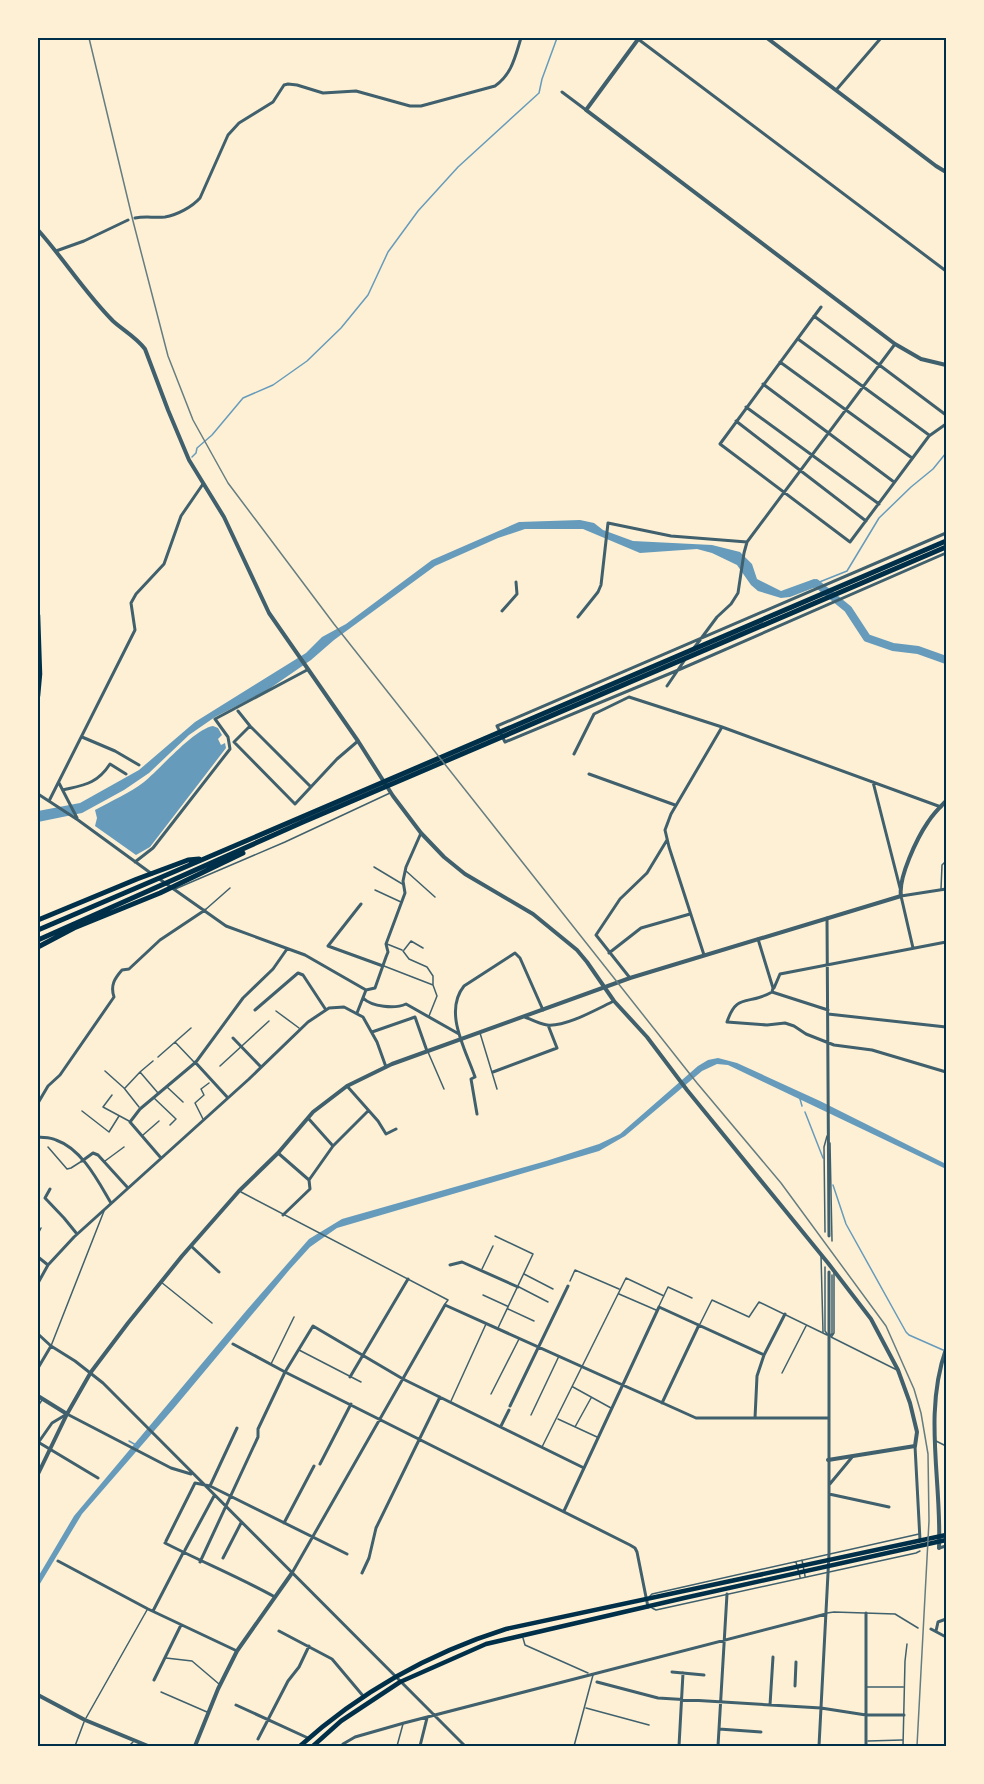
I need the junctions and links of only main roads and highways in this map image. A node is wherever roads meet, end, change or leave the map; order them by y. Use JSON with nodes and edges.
{"nodes":[{"id":1,"x":946,"y":540,"type":"edge"},
{"id":2,"x":946,"y":547,"type":"edge"},
{"id":3,"x":38,"y":615,"type":"edge"},
{"id":4,"x":38,"y":696,"type":"edge"},
{"id":5,"x":303,"y":822,"type":"junction"},
{"id":6,"x":204,"y":858,"type":"junction"},
{"id":7,"x":38,"y":920,"type":"edge"},
{"id":8,"x":38,"y":930,"type":"edge"},
{"id":9,"x":38,"y":940,"type":"edge"},
{"id":10,"x":38,"y":947,"type":"edge"},
{"id":11,"x":946,"y":1535,"type":"edge"},
{"id":12,"x":946,"y":1540,"type":"edge"},
{"id":13,"x":300,"y":1746,"type":"edge"},
{"id":14,"x":313,"y":1746,"type":"edge"}],
"edges":[{"from":1,"to":6,"type":"highway"},
{"from":2,"to":5,"type":"highway"},
{"from":3,"to":4,"type":"main road"},
{"from":5,"to":9,"type":"highway"},
{"from":5,"to":10,"type":"highway"},
{"from":6,"to":7,"type":"highway"},
{"from":6,"to":8,"type":"highway"},
{"from":11,"to":13,"type":"main road"},
{"from":12,"to":14,"type":"main road"}]}
